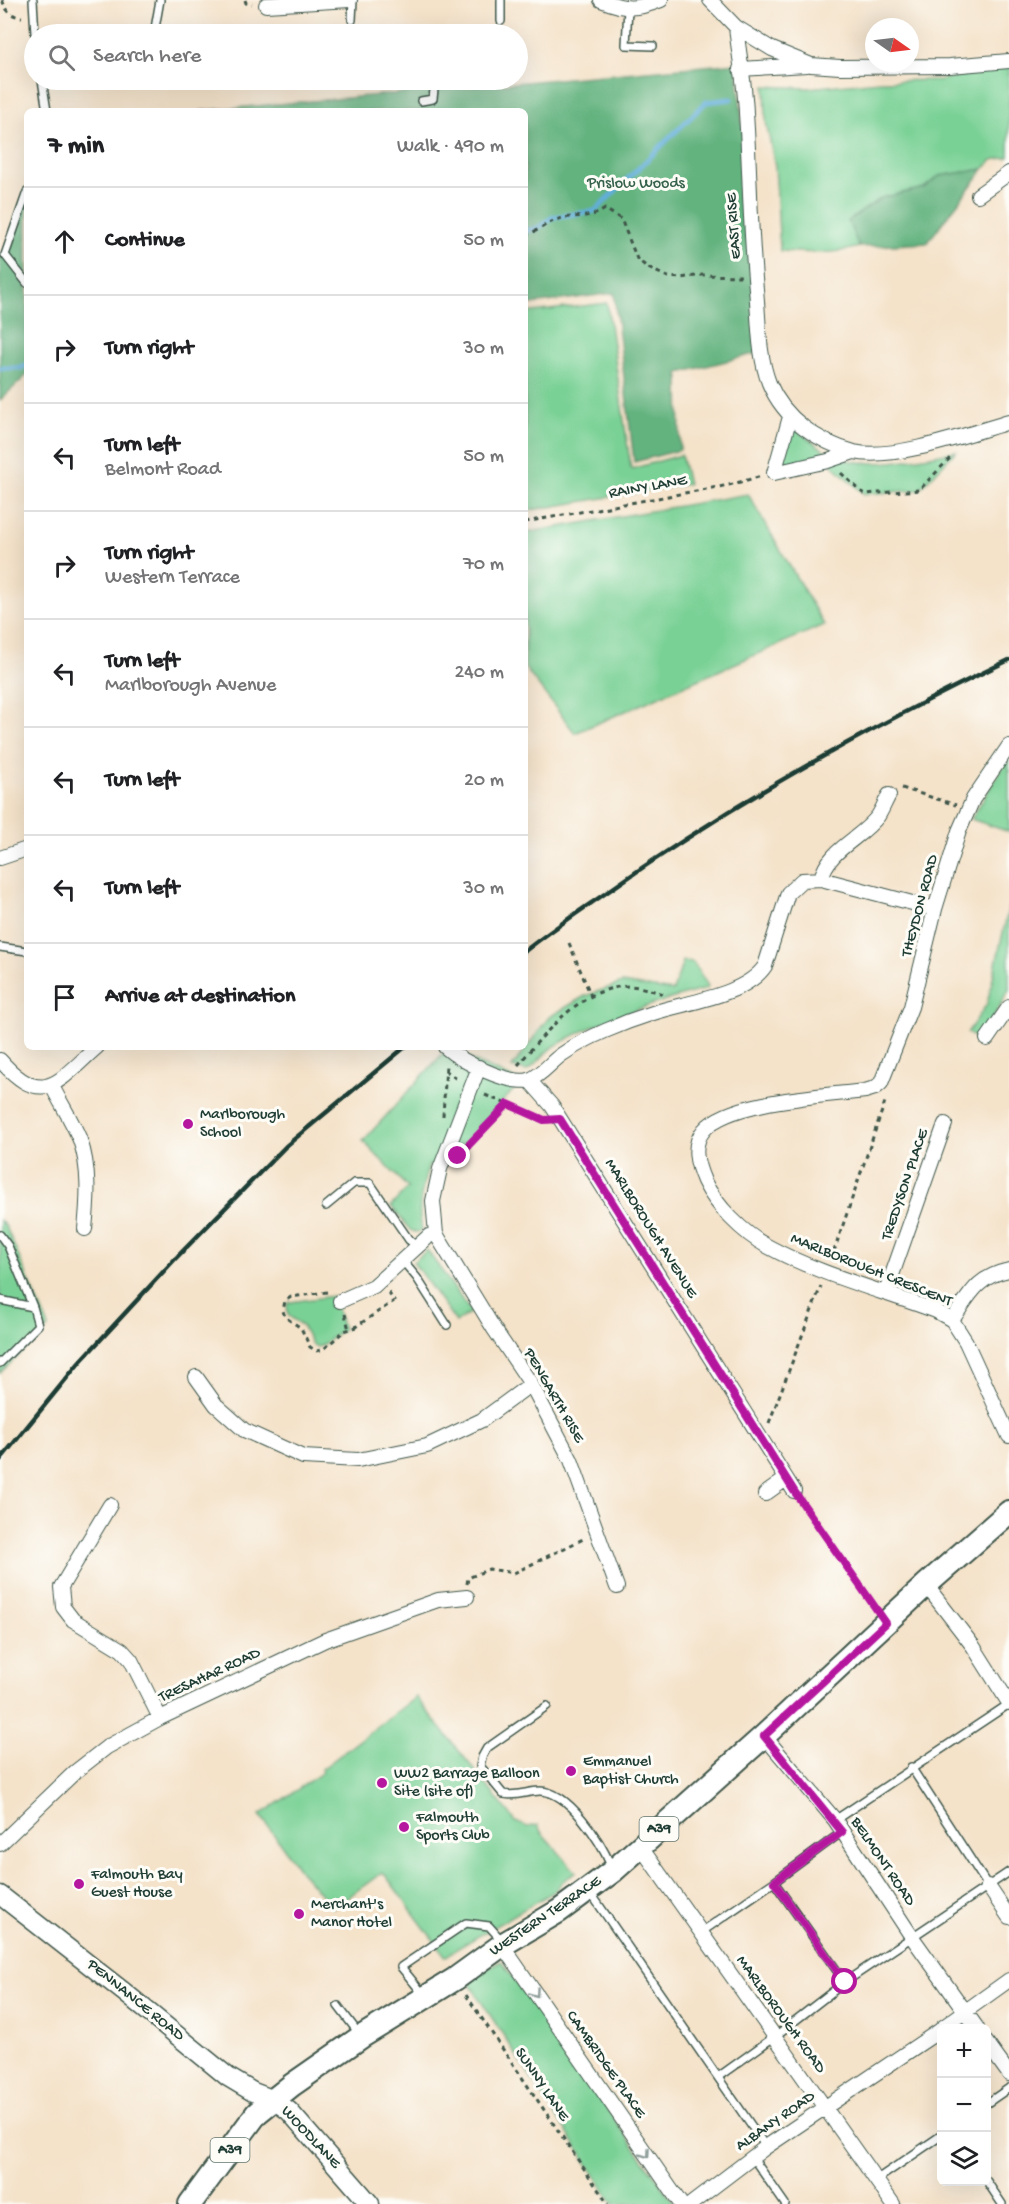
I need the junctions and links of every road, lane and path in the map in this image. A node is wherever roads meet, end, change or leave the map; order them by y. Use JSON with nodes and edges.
{"nodes":[{"id":1,"x":2,"y":0,"type":"edge"},
{"id":2,"x":33,"y":0,"type":"edge"},
{"id":3,"x":160,"y":0,"type":"edge"},
{"id":4,"x":351,"y":0,"type":"edge"},
{"id":5,"x":501,"y":0,"type":"edge"},
{"id":6,"x":601,"y":0,"type":"edge"},
{"id":7,"x":661,"y":0,"type":"edge"},
{"id":8,"x":710,"y":0,"type":"edge"},
{"id":9,"x":266,"y":5,"type":"dead end"},
{"id":10,"x":628,"y":8,"type":"junction"},
{"id":11,"x":14,"y":16,"type":"dead end"},
{"id":12,"x":352,"y":20,"type":"dead end"},
{"id":13,"x":501,"y":21,"type":"dead end"},
{"id":14,"x":34,"y":24,"type":"edge"},
{"id":15,"x":156,"y":24,"type":"edge"},
{"id":16,"x":736,"y":27,"type":"junction"},
{"id":17,"x":653,"y":46,"type":"dead end"},
{"id":18,"x":1009,"y":61,"type":"edge"},
{"id":19,"x":811,"y":65,"type":"junction"},
{"id":20,"x":740,"y":69,"type":"junction"},
{"id":21,"x":44,"y":90,"type":"edge"},
{"id":22,"x":434,"y":90,"type":"edge"},
{"id":23,"x":421,"y":101,"type":"dead end"},
{"id":24,"x":47,"y":108,"type":"edge"},
{"id":25,"x":1009,"y":173,"type":"edge"},
{"id":26,"x":978,"y":195,"type":"dead end"},
{"id":27,"x":24,"y":201,"type":"edge"},
{"id":28,"x":528,"y":234,"type":"edge"},
{"id":29,"x":754,"y":276,"type":"junction"},
{"id":30,"x":24,"y":279,"type":"edge"},
{"id":31,"x":790,"y":417,"type":"junction"},
{"id":32,"x":1009,"y":422,"type":"edge"},
{"id":33,"x":963,"y":437,"type":"junction"},
{"id":34,"x":854,"y":452,"type":"junction"},
{"id":35,"x":828,"y":461,"type":"junction"},
{"id":36,"x":774,"y":472,"type":"junction"},
{"id":37,"x":528,"y":521,"type":"edge"},
{"id":38,"x":1009,"y":746,"type":"edge"},
{"id":39,"x":888,"y":795,"type":"joint"},
{"id":40,"x":969,"y":809,"type":"junction"},
{"id":41,"x":24,"y":850,"type":"edge"},
{"id":42,"x":0,"y":858,"type":"edge"},
{"id":43,"x":821,"y":879,"type":"junction"},
{"id":44,"x":935,"y":909,"type":"junction"},
{"id":45,"x":568,"y":944,"type":"dead end"},
{"id":46,"x":0,"y":947,"type":"edge"},
{"id":47,"x":24,"y":951,"type":"edge"},
{"id":48,"x":591,"y":996,"type":"junction"},
{"id":49,"x":692,"y":1002,"type":"junction"},
{"id":50,"x":1009,"y":1006,"type":"edge"},
{"id":51,"x":987,"y":1039,"type":"dead end"},
{"id":52,"x":94,"y":1050,"type":"edge"},
{"id":53,"x":446,"y":1050,"type":"edge"},
{"id":54,"x":448,"y":1050,"type":"edge"},
{"id":55,"x":0,"y":1060,"type":"edge"},
{"id":56,"x":479,"y":1066,"type":"junction"},
{"id":57,"x":445,"y":1070,"type":"junction"},
{"id":58,"x":507,"y":1079,"type":"junction"},
{"id":59,"x":529,"y":1080,"type":"junction"},
{"id":60,"x":881,"y":1083,"type":"joint"},
{"id":61,"x":52,"y":1086,"type":"junction"},
{"id":62,"x":471,"y":1089,"type":"junction"},
{"id":63,"x":508,"y":1104,"type":"junction"},
{"id":64,"x":560,"y":1119,"type":"junction"},
{"id":65,"x":945,"y":1124,"type":"dead end"},
{"id":66,"x":442,"y":1125,"type":"dead end"},
{"id":67,"x":440,"y":1169,"type":"junction"},
{"id":68,"x":326,"y":1206,"type":"dead end"},
{"id":69,"x":85,"y":1229,"type":"dead end"},
{"id":70,"x":436,"y":1234,"type":"junction"},
{"id":71,"x":0,"y":1235,"type":"edge"},
{"id":72,"x":417,"y":1246,"type":"junction"},
{"id":73,"x":402,"y":1260,"type":"junction"},
{"id":74,"x":1009,"y":1270,"type":"edge"},
{"id":75,"x":886,"y":1292,"type":"junction"},
{"id":76,"x":0,"y":1300,"type":"edge"},
{"id":77,"x":340,"y":1301,"type":"dead end"},
{"id":78,"x":33,"y":1307,"type":"junction"},
{"id":79,"x":952,"y":1320,"type":"junction"},
{"id":80,"x":447,"y":1325,"type":"dead end"},
{"id":81,"x":0,"y":1363,"type":"edge"},
{"id":82,"x":196,"y":1377,"type":"dead end"},
{"id":83,"x":531,"y":1384,"type":"junction"},
{"id":84,"x":1009,"y":1436,"type":"edge"},
{"id":85,"x":786,"y":1479,"type":"junction"},
{"id":86,"x":794,"y":1491,"type":"joint"},
{"id":87,"x":765,"y":1494,"type":"dead end"},
{"id":88,"x":110,"y":1505,"type":"dead end"},
{"id":89,"x":1009,"y":1512,"type":"edge"},
{"id":90,"x":597,"y":1533,"type":"junction"},
{"id":91,"x":468,"y":1578,"type":"dead end"},
{"id":92,"x":926,"y":1585,"type":"junction"},
{"id":93,"x":617,"y":1587,"type":"dead end"},
{"id":94,"x":467,"y":1597,"type":"dead end"},
{"id":95,"x":886,"y":1623,"type":"junction"},
{"id":96,"x":1009,"y":1703,"type":"edge"},
{"id":97,"x":547,"y":1706,"type":"dead end"},
{"id":98,"x":160,"y":1718,"type":"junction"},
{"id":99,"x":764,"y":1736,"type":"junction"},
{"id":100,"x":911,"y":1767,"type":"junction"},
{"id":101,"x":839,"y":1826,"type":"junction"},
{"id":102,"x":0,"y":1844,"type":"edge"},
{"id":103,"x":640,"y":1846,"type":"junction"},
{"id":104,"x":613,"y":1871,"type":"junction"},
{"id":105,"x":1009,"y":1872,"type":"edge"},
{"id":106,"x":774,"y":1882,"type":"junction"},
{"id":107,"x":988,"y":1886,"type":"junction"},
{"id":108,"x":588,"y":1890,"type":"junction"},
{"id":109,"x":0,"y":1895,"type":"edge"},
{"id":110,"x":1009,"y":1917,"type":"edge"},
{"id":111,"x":700,"y":1933,"type":"junction"},
{"id":112,"x":912,"y":1937,"type":"junction"},
{"id":113,"x":503,"y":1944,"type":"junction"},
{"id":114,"x":455,"y":1978,"type":"junction"},
{"id":115,"x":1009,"y":1980,"type":"edge"},
{"id":116,"x":845,"y":1982,"type":"junction"},
{"id":117,"x":425,"y":1997,"type":"junction"},
{"id":118,"x":338,"y":2006,"type":"dead end"},
{"id":119,"x":966,"y":2012,"type":"junction"},
{"id":120,"x":949,"y":2024,"type":"edge"},
{"id":121,"x":974,"y":2024,"type":"edge"},
{"id":122,"x":937,"y":2032,"type":"edge"},
{"id":123,"x":361,"y":2037,"type":"junction"},
{"id":124,"x":774,"y":2037,"type":"junction"},
{"id":125,"x":991,"y":2048,"type":"edge"},
{"id":126,"x":1009,"y":2074,"type":"edge"},
{"id":127,"x":718,"y":2077,"type":"junction"},
{"id":128,"x":1009,"y":2088,"type":"edge"},
{"id":129,"x":274,"y":2100,"type":"junction"},
{"id":130,"x":991,"y":2101,"type":"edge"},
{"id":131,"x":826,"y":2107,"type":"junction"},
{"id":132,"x":937,"y":2138,"type":"edge"},
{"id":133,"x":766,"y":2147,"type":"junction"},
{"id":134,"x":753,"y":2158,"type":"junction"},
{"id":135,"x":876,"y":2180,"type":"junction"},
{"id":136,"x":991,"y":2186,"type":"edge"},
{"id":137,"x":190,"y":2204,"type":"edge"},
{"id":138,"x":370,"y":2204,"type":"edge"},
{"id":139,"x":608,"y":2204,"type":"edge"},
{"id":140,"x":681,"y":2204,"type":"edge"},
{"id":141,"x":691,"y":2204,"type":"edge"},
{"id":142,"x":785,"y":2204,"type":"edge"},
{"id":143,"x":893,"y":2204,"type":"edge"},
{"id":144,"x":1002,"y":2204,"type":"edge"}],
"edges":[{"from":1,"to":11,"type":"path"},
{"from":2,"to":14,"type":"lane"},
{"from":3,"to":15,"type":"lane"},
{"from":4,"to":9,"type":"street"},
{"from":4,"to":12,"type":"lane"},
{"from":5,"to":13,"type":"lane"},
{"from":6,"to":10,"type":"street"},
{"from":7,"to":10,"type":"street"},
{"from":8,"to":16,"type":"street"},
{"from":10,"to":17,"type":"lane"},
{"from":16,"to":19,"type":"street"},
{"from":16,"to":20,"type":"street","name":"EAST RISE"},
{"from":18,"to":19,"type":"street"},
{"from":19,"to":20,"type":"street"},
{"from":20,"to":29,"type":"street","name":"EAST RISE"},
{"from":21,"to":24,"type":"lane"},
{"from":22,"to":23,"type":"lane"},
{"from":25,"to":26,"type":"street"},
{"from":27,"to":30,"type":"lane"},
{"from":28,"to":29,"type":"path"},
{"from":29,"to":31,"type":"street","name":"EAST RISE"},
{"from":31,"to":34,"type":"street","name":"EAST RISE"},
{"from":31,"to":36,"type":"street"},
{"from":32,"to":33,"type":"street","name":"EAST RISE"},
{"from":33,"to":34,"type":"street","name":"EAST RISE"},
{"from":33,"to":35,"type":"path"},
{"from":34,"to":35,"type":"street","name":"EAST RISE"},
{"from":35,"to":36,"type":"street","name":"EAST RISE"},
{"from":36,"to":37,"type":"path","name":"RAINY LANE"},
{"from":38,"to":40,"type":"street","name":"THEYDON ROAD"},
{"from":39,"to":40,"type":"path"},
{"from":39,"to":43,"type":"street"},
{"from":40,"to":44,"type":"street","name":"THEYDON ROAD"},
{"from":41,"to":42,"type":"street"},
{"from":43,"to":44,"type":"street"},
{"from":43,"to":49,"type":"street"},
{"from":44,"to":60,"type":"street","name":"THEYDON ROAD"},
{"from":45,"to":48,"type":"path"},
{"from":46,"to":47,"type":"lane"},
{"from":48,"to":49,"type":"path"},
{"from":48,"to":58,"type":"path"},
{"from":49,"to":59,"type":"street"},
{"from":50,"to":51,"type":"street"},
{"from":52,"to":61,"type":"street"},
{"from":53,"to":57,"type":"path"},
{"from":54,"to":56,"type":"street"},
{"from":55,"to":61,"type":"street"},
{"from":56,"to":58,"type":"street"},
{"from":56,"to":62,"type":"street","name":"PENGARTH RISE"},
{"from":57,"to":62,"type":"path"},
{"from":57,"to":66,"type":"path"},
{"from":58,"to":59,"type":"street"},
{"from":59,"to":64,"type":"street","name":"MARLBOROUGH AVENUE"},
{"from":60,"to":75,"type":"street","name":"MARLBOROUGH CRESCENT"},
{"from":61,"to":69,"type":"street"},
{"from":62,"to":63,"type":"path"},
{"from":62,"to":67,"type":"street","name":"PENGARTH RISE"},
{"from":63,"to":64,"type":"path"},
{"from":63,"to":67,"type":"path"},
{"from":64,"to":85,"type":"street","name":"MARLBOROUGH AVENUE"},
{"from":65,"to":75,"type":"street","name":"TREDYSON PLACE"},
{"from":67,"to":70,"type":"street","name":"PENGARTH RISE"},
{"from":68,"to":72,"type":"lane"},
{"from":70,"to":72,"type":"street"},
{"from":70,"to":83,"type":"street","name":"PENGARTH RISE"},
{"from":71,"to":78,"type":"lane"},
{"from":72,"to":73,"type":"street"},
{"from":73,"to":77,"type":"street"},
{"from":73,"to":80,"type":"lane"},
{"from":74,"to":79,"type":"street"},
{"from":75,"to":79,"type":"street","name":"MARLBOROUGH CRESCENT"},
{"from":76,"to":78,"type":"lane"},
{"from":78,"to":81,"type":"lane"},
{"from":79,"to":84,"type":"street","name":"MARLBOROUGH CRESCENT"},
{"from":82,"to":83,"type":"street"},
{"from":83,"to":90,"type":"street","name":"PENGARTH RISE"},
{"from":85,"to":86,"type":"street","name":"MARLBOROUGH AVENUE"},
{"from":85,"to":87,"type":"street"},
{"from":86,"to":95,"type":"path"},
{"from":88,"to":98,"type":"street"},
{"from":89,"to":92,"type":"main road","name":"WESTERN TERRACE","number":"A39"},
{"from":90,"to":91,"type":"path"},
{"from":90,"to":93,"type":"street","name":"PENGARTH RISE"},
{"from":92,"to":95,"type":"main road","name":"WESTERN TERRACE","number":"A39"},
{"from":92,"to":96,"type":"street"},
{"from":94,"to":98,"type":"street","name":"TRESAHAR ROAD"},
{"from":95,"to":99,"type":"main road","name":"WESTERN TERRACE","number":"A39"},
{"from":96,"to":100,"type":"lane"},
{"from":97,"to":104,"type":"lane"},
{"from":98,"to":102,"type":"street","name":"TRESAHAR ROAD"},
{"from":99,"to":101,"type":"street","name":"BELMONT ROAD"},
{"from":99,"to":103,"type":"main road","name":"WESTERN TERRACE","number":"A39"},
{"from":100,"to":101,"type":"lane"},
{"from":100,"to":107,"type":"lane"},
{"from":101,"to":106,"type":"lane"},
{"from":101,"to":112,"type":"street","name":"BELMONT ROAD"},
{"from":103,"to":104,"type":"main road","name":"WESTERN TERRACE","number":"A39"},
{"from":103,"to":111,"type":"street","name":"MARLBOROUGH ROAD"},
{"from":104,"to":108,"type":"main road","name":"WESTERN TERRACE","number":"A39"},
{"from":105,"to":107,"type":"lane"},
{"from":106,"to":111,"type":"lane"},
{"from":106,"to":116,"type":"lane"},
{"from":107,"to":110,"type":"street"},
{"from":107,"to":112,"type":"lane"},
{"from":108,"to":113,"type":"main road","name":"WESTERN TERRACE","number":"A39"},
{"from":108,"to":127,"type":"lane"},
{"from":109,"to":129,"type":"street","name":"PENNANCE ROAD"},
{"from":111,"to":124,"type":"street","name":"MARLBOROUGH ROAD"},
{"from":112,"to":116,"type":"lane"},
{"from":112,"to":119,"type":"street","name":"BELMONT ROAD"},
{"from":113,"to":114,"type":"main road","name":"WESTERN TERRACE","number":"A39"},
{"from":113,"to":117,"type":"lane"},
{"from":113,"to":140,"type":"street","name":"CAMBRIDGE PLACE","one_way":true},
{"from":114,"to":117,"type":"main road","name":"WESTERN TERRACE","number":"A39"},
{"from":114,"to":139,"type":"path","name":"SUNNY LANE"},
{"from":115,"to":119,"type":"street","name":"ALBANY ROAD"},
{"from":116,"to":124,"type":"lane"},
{"from":117,"to":123,"type":"main road","name":"WESTERN TERRACE","number":"A39"},
{"from":118,"to":123,"type":"lane"},
{"from":119,"to":120,"type":"street","name":"ALBANY ROAD"},
{"from":119,"to":121,"type":"street","name":"BELMONT ROAD"},
{"from":122,"to":131,"type":"street","name":"ALBANY ROAD"},
{"from":123,"to":129,"type":"main road","name":"WESTERN TERRACE","number":"A39"},
{"from":124,"to":127,"type":"lane"},
{"from":124,"to":131,"type":"street","name":"MARLBOROUGH ROAD"},
{"from":125,"to":126,"type":"street"},
{"from":127,"to":133,"type":"lane"},
{"from":128,"to":130,"type":"lane"},
{"from":129,"to":137,"type":"main road","number":"A39"},
{"from":129,"to":138,"type":"street","name":"WOODLANE"},
{"from":131,"to":133,"type":"street","name":"ALBANY ROAD"},
{"from":131,"to":135,"type":"street","name":"MARLBOROUGH ROAD"},
{"from":132,"to":135,"type":"lane"},
{"from":133,"to":134,"type":"street","name":"ALBANY ROAD"},
{"from":134,"to":141,"type":"street","name":"ALBANY ROAD"},
{"from":134,"to":142,"type":"lane"},
{"from":135,"to":143,"type":"street","name":"MARLBOROUGH ROAD"},
{"from":136,"to":144,"type":"lane"}]}
